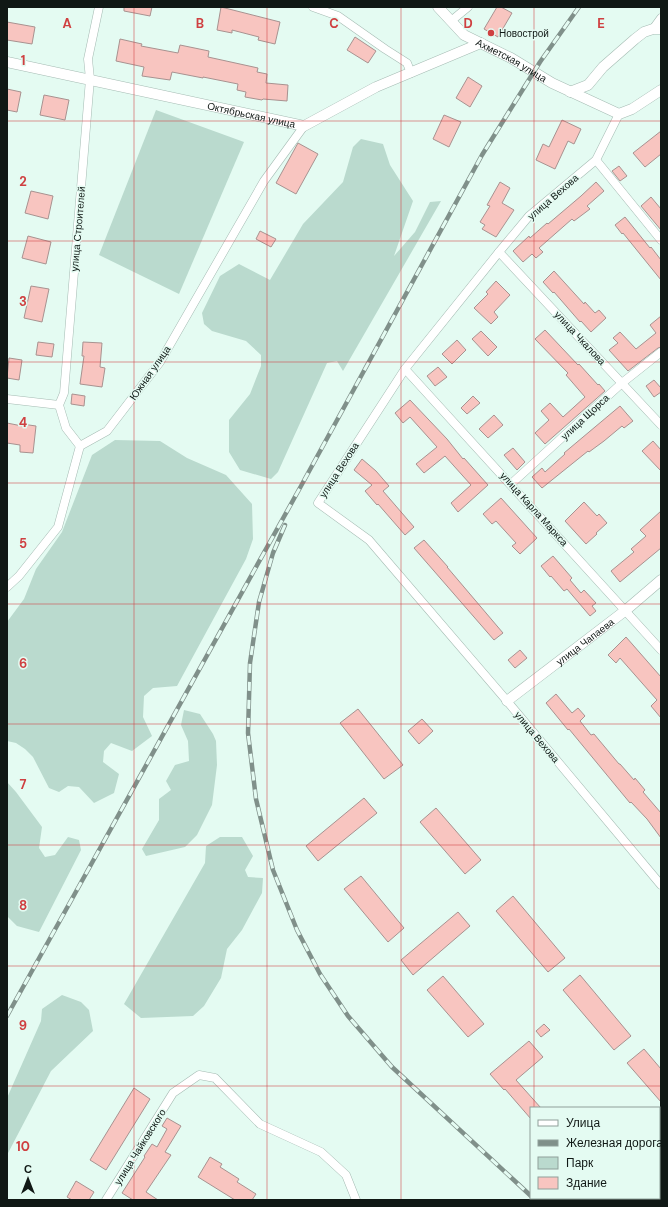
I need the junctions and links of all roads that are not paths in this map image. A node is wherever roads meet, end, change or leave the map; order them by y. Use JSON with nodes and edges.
{"nodes":[{"id":1,"x":100,"y":7,"type":"edge"},
{"id":2,"x":313,"y":7,"type":"edge"},
{"id":3,"x":432,"y":7,"type":"edge"},
{"id":4,"x":438,"y":7,"type":"edge"},
{"id":5,"x":468,"y":7,"type":"edge"},
{"id":6,"x":449,"y":18,"type":"junction"},
{"id":7,"x":661,"y":18,"type":"edge"},
{"id":8,"x":657,"y":29,"type":"edge"},
{"id":9,"x":481,"y":43,"type":"junction"},
{"id":10,"x":7,"y":62,"type":"edge"},
{"id":11,"x":411,"y":73,"type":"junction"},
{"id":12,"x":90,"y":79,"type":"junction"},
{"id":13,"x":661,"y":90,"type":"edge"},
{"id":14,"x":570,"y":92,"type":"junction"},
{"id":15,"x":620,"y":114,"type":"junction"},
{"id":16,"x":304,"y":126,"type":"junction"},
{"id":17,"x":596,"y":160,"type":"junction"},
{"id":18,"x":661,"y":240,"type":"edge"},
{"id":19,"x":499,"y":252,"type":"junction"},
{"id":20,"x":661,"y":352,"type":"edge"},
{"id":21,"x":405,"y":369,"type":"junction"},
{"id":22,"x":622,"y":383,"type":"junction"},
{"id":23,"x":7,"y":399,"type":"edge"},
{"id":24,"x":59,"y":405,"type":"junction"},
{"id":25,"x":661,"y":424,"type":"edge"},
{"id":26,"x":80,"y":446,"type":"junction"},
{"id":27,"x":511,"y":484,"type":"junction"},
{"id":28,"x":661,"y":580,"type":"edge"},
{"id":29,"x":7,"y":588,"type":"edge"},
{"id":30,"x":626,"y":610,"type":"junction"},
{"id":31,"x":661,"y":650,"type":"edge"},
{"id":32,"x":507,"y":701,"type":"junction"},
{"id":33,"x":661,"y":885,"type":"edge"},
{"id":34,"x":106,"y":1200,"type":"edge"},
{"id":35,"x":356,"y":1200,"type":"edge"}],
"edges":[{"from":1,"to":12,"type":"street","name":"улица Строителей"},
{"from":2,"to":11,"type":"street"},
{"from":3,"to":6,"type":"street"},
{"from":4,"to":6,"type":"street","name":"Ахметская улица"},
{"from":5,"to":6,"type":"street"},
{"from":6,"to":9,"type":"street","name":"Ахметская улица"},
{"from":7,"to":8,"type":"street"},
{"from":8,"to":14,"type":"street"},
{"from":9,"to":11,"type":"street","name":"Октябрьская улица"},
{"from":9,"to":14,"type":"street","name":"Ахметская улица"},
{"from":10,"to":12,"type":"street","name":"Октябрьская улица"},
{"from":11,"to":16,"type":"street","name":"Октябрьская улица"},
{"from":12,"to":16,"type":"street","name":"Октябрьская улица"},
{"from":12,"to":24,"type":"street","name":"улица Строителей"},
{"from":13,"to":15,"type":"street"},
{"from":14,"to":15,"type":"street","name":"Ахметская улица"},
{"from":15,"to":17,"type":"street","name":"улица Вехова"},
{"from":16,"to":26,"type":"street","name":"Южная улица"},
{"from":17,"to":18,"type":"street"},
{"from":17,"to":19,"type":"street","name":"улица Вехова"},
{"from":19,"to":21,"type":"street","name":"улица Вехова"},
{"from":19,"to":22,"type":"street","name":"улица Чкалова"},
{"from":20,"to":22,"type":"street","name":"улица Щорса"},
{"from":21,"to":27,"type":"street","name":"улица Карла Маркса"},
{"from":21,"to":32,"type":"street","name":"улица Вехова"},
{"from":22,"to":25,"type":"street","name":"улица Чкалова"},
{"from":22,"to":27,"type":"street","name":"улица Щорса"},
{"from":23,"to":24,"type":"street"},
{"from":24,"to":26,"type":"street"},
{"from":26,"to":29,"type":"street"},
{"from":27,"to":30,"type":"street","name":"улица Карла Маркса"},
{"from":28,"to":30,"type":"street","name":"улица Чапаева"},
{"from":30,"to":31,"type":"street","name":"улица Карла Маркса"},
{"from":30,"to":32,"type":"street","name":"улица Чапаева"},
{"from":32,"to":33,"type":"street","name":"улица Вехова"},
{"from":34,"to":35,"type":"street","name":"улица Чайковского"}]}
